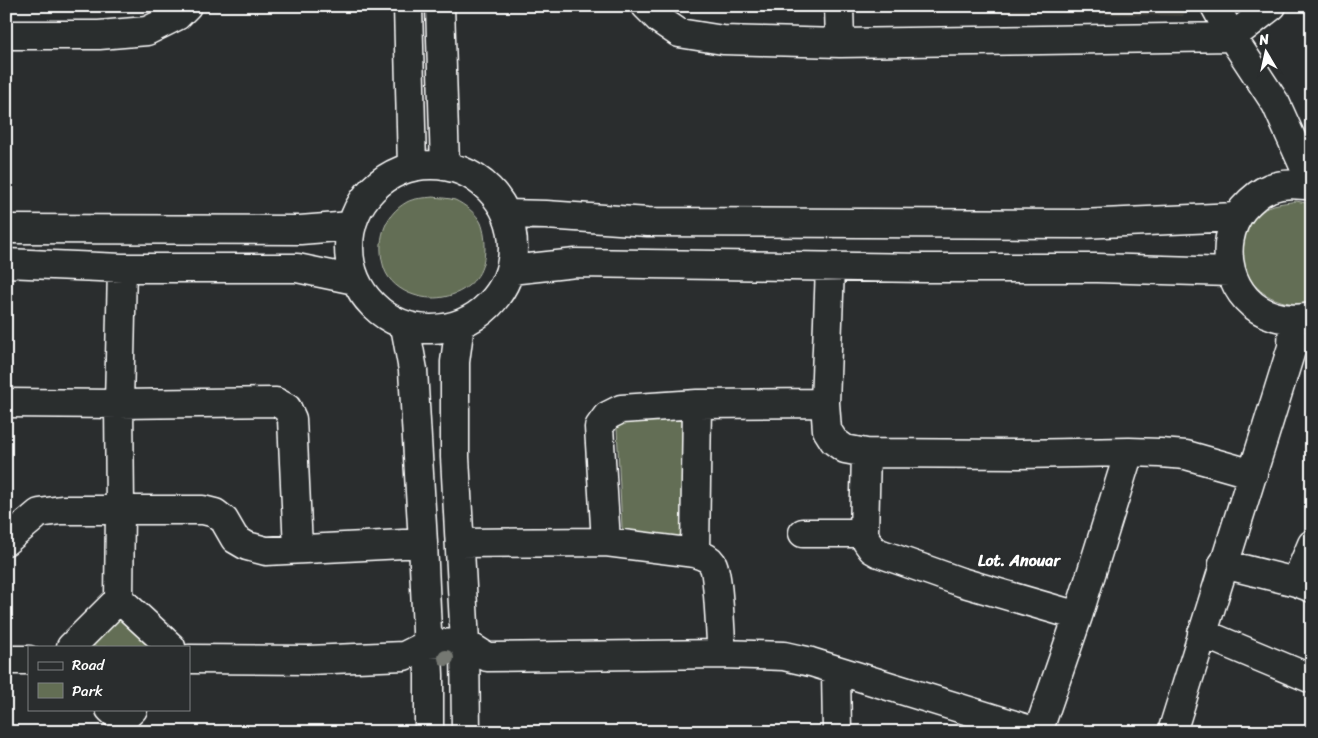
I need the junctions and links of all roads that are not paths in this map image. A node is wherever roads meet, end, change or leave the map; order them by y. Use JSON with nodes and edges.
{"nodes":[{"id":1,"x":187,"y":6,"type":"edge"},
{"id":2,"x":408,"y":6,"type":"edge"},
{"id":3,"x":440,"y":6,"type":"edge"},
{"id":4,"x":646,"y":6,"type":"edge"},
{"id":5,"x":839,"y":6,"type":"edge"},
{"id":6,"x":1215,"y":6,"type":"edge"},
{"id":7,"x":1272,"y":6,"type":"edge"},
{"id":8,"x":6,"y":35,"type":"edge"},
{"id":9,"x":1232,"y":38,"type":"junction"},
{"id":10,"x":840,"y":43,"type":"junction"},
{"id":11,"x":446,"y":166,"type":"junction"},
{"id":12,"x":412,"y":167,"type":"junction"},
{"id":13,"x":1312,"y":185,"type":"edge"},
{"id":14,"x":507,"y":214,"type":"junction"},
{"id":15,"x":1236,"y":218,"type":"junction"},
{"id":16,"x":351,"y":226,"type":"junction"},
{"id":17,"x":6,"y":229,"type":"edge"},
{"id":18,"x":6,"y":263,"type":"edge"},
{"id":19,"x":830,"y":267,"type":"junction"},
{"id":20,"x":122,"y":268,"type":"junction"},
{"id":21,"x":510,"y":270,"type":"junction"},
{"id":22,"x":1230,"y":272,"type":"junction"},
{"id":23,"x":355,"y":280,"type":"junction"},
{"id":24,"x":1302,"y":318,"type":"edge"},
{"id":25,"x":460,"y":324,"type":"junction"},
{"id":26,"x":405,"y":326,"type":"junction"},
{"id":27,"x":1302,"y":350,"type":"edge"},
{"id":28,"x":6,"y":403,"type":"edge"},
{"id":29,"x":825,"y":403,"type":"junction"},
{"id":30,"x":119,"y":404,"type":"junction"},
{"id":31,"x":697,"y":404,"type":"junction"},
{"id":32,"x":866,"y":452,"type":"junction"},
{"id":33,"x":1129,"y":452,"type":"junction"},
{"id":34,"x":1252,"y":474,"type":"junction"},
{"id":35,"x":120,"y":509,"type":"junction"},
{"id":36,"x":803,"y":533,"type":"dead end"},
{"id":37,"x":864,"y":533,"type":"junction"},
{"id":38,"x":6,"y":541,"type":"edge"},
{"id":39,"x":606,"y":542,"type":"junction"},
{"id":40,"x":424,"y":543,"type":"junction"},
{"id":41,"x":460,"y":543,"type":"junction"},
{"id":42,"x":1312,"y":544,"type":"edge"},
{"id":43,"x":298,"y":548,"type":"junction"},
{"id":44,"x":695,"y":553,"type":"junction"},
{"id":45,"x":1223,"y":564,"type":"junction"},
{"id":46,"x":1304,"y":585,"type":"edge"},
{"id":47,"x":119,"y":600,"type":"junction"},
{"id":48,"x":1078,"y":616,"type":"junction"},
{"id":49,"x":1202,"y":633,"type":"junction"},
{"id":50,"x":428,"y":644,"type":"junction"},
{"id":51,"x":72,"y":646,"type":"edge"},
{"id":52,"x":170,"y":646,"type":"edge"},
{"id":53,"x":476,"y":650,"type":"junction"},
{"id":54,"x":722,"y":654,"type":"junction"},
{"id":55,"x":404,"y":656,"type":"junction"},
{"id":56,"x":190,"y":659,"type":"edge"},
{"id":57,"x":6,"y":660,"type":"edge"},
{"id":58,"x":28,"y":660,"type":"edge"},
{"id":59,"x":836,"y":671,"type":"junction"},
{"id":60,"x":465,"y":673,"type":"junction"},
{"id":61,"x":429,"y":675,"type":"junction"},
{"id":62,"x":1312,"y":679,"type":"edge"},
{"id":63,"x":429,"y":732,"type":"edge"},
{"id":64,"x":466,"y":732,"type":"edge"},
{"id":65,"x":838,"y":732,"type":"edge"},
{"id":66,"x":1037,"y":732,"type":"edge"},
{"id":67,"x":1172,"y":732,"type":"edge"}],
"edges":[{"from":1,"to":8,"type":"street"},
{"from":2,"to":12,"type":"street"},
{"from":3,"to":11,"type":"street"},
{"from":4,"to":10,"type":"street"},
{"from":5,"to":10,"type":"street"},
{"from":6,"to":9,"type":"street"},
{"from":7,"to":9,"type":"street"},
{"from":9,"to":10,"type":"street"},
{"from":9,"to":13,"type":"street"},
{"from":11,"to":12,"type":"street"},
{"from":11,"to":14,"type":"street"},
{"from":12,"to":16,"type":"street"},
{"from":13,"to":15,"type":"street"},
{"from":14,"to":15,"type":"street"},
{"from":14,"to":21,"type":"street"},
{"from":15,"to":22,"type":"street"},
{"from":16,"to":17,"type":"street"},
{"from":16,"to":23,"type":"street"},
{"from":18,"to":20,"type":"street"},
{"from":19,"to":21,"type":"street"},
{"from":19,"to":22,"type":"street"},
{"from":19,"to":29,"type":"street"},
{"from":20,"to":23,"type":"street"},
{"from":20,"to":30,"type":"street"},
{"from":21,"to":25,"type":"street"},
{"from":22,"to":24,"type":"street"},
{"from":23,"to":26,"type":"street"},
{"from":24,"to":27,"type":"street"},
{"from":25,"to":26,"type":"street"},
{"from":25,"to":41,"type":"street"},
{"from":26,"to":40,"type":"street"},
{"from":27,"to":34,"type":"street"},
{"from":28,"to":30,"type":"street"},
{"from":29,"to":31,"type":"street"},
{"from":29,"to":32,"type":"street"},
{"from":30,"to":35,"type":"street"},
{"from":30,"to":43,"type":"street"},
{"from":31,"to":39,"type":"street"},
{"from":31,"to":44,"type":"street"},
{"from":32,"to":33,"type":"street"},
{"from":32,"to":37,"type":"street"},
{"from":33,"to":34,"type":"street"},
{"from":33,"to":48,"type":"street"},
{"from":34,"to":45,"type":"street"},
{"from":35,"to":38,"type":"street"},
{"from":35,"to":43,"type":"street"},
{"from":35,"to":47,"type":"street"},
{"from":36,"to":37,"type":"street"},
{"from":37,"to":48,"type":"street"},
{"from":39,"to":41,"type":"street"},
{"from":39,"to":44,"type":"street"},
{"from":40,"to":43,"type":"street"},
{"from":40,"to":50,"type":"street"},
{"from":41,"to":53,"type":"street"},
{"from":42,"to":46,"type":"street"},
{"from":44,"to":54,"type":"street"},
{"from":45,"to":46,"type":"street"},
{"from":45,"to":49,"type":"street"},
{"from":47,"to":51,"type":"street"},
{"from":47,"to":52,"type":"street"},
{"from":48,"to":66,"type":"street"},
{"from":49,"to":62,"type":"street"},
{"from":49,"to":67,"type":"street"},
{"from":50,"to":53,"type":"street"},
{"from":50,"to":55,"type":"street"},
{"from":50,"to":61,"type":"street"},
{"from":53,"to":54,"type":"street"},
{"from":53,"to":60,"type":"street"},
{"from":54,"to":59,"type":"street"},
{"from":55,"to":56,"type":"street"},
{"from":55,"to":61,"type":"street"},
{"from":57,"to":58,"type":"street"},
{"from":59,"to":65,"type":"street"},
{"from":59,"to":66,"type":"street"},
{"from":60,"to":61,"type":"street"},
{"from":60,"to":64,"type":"street"},
{"from":61,"to":63,"type":"street"}]}
